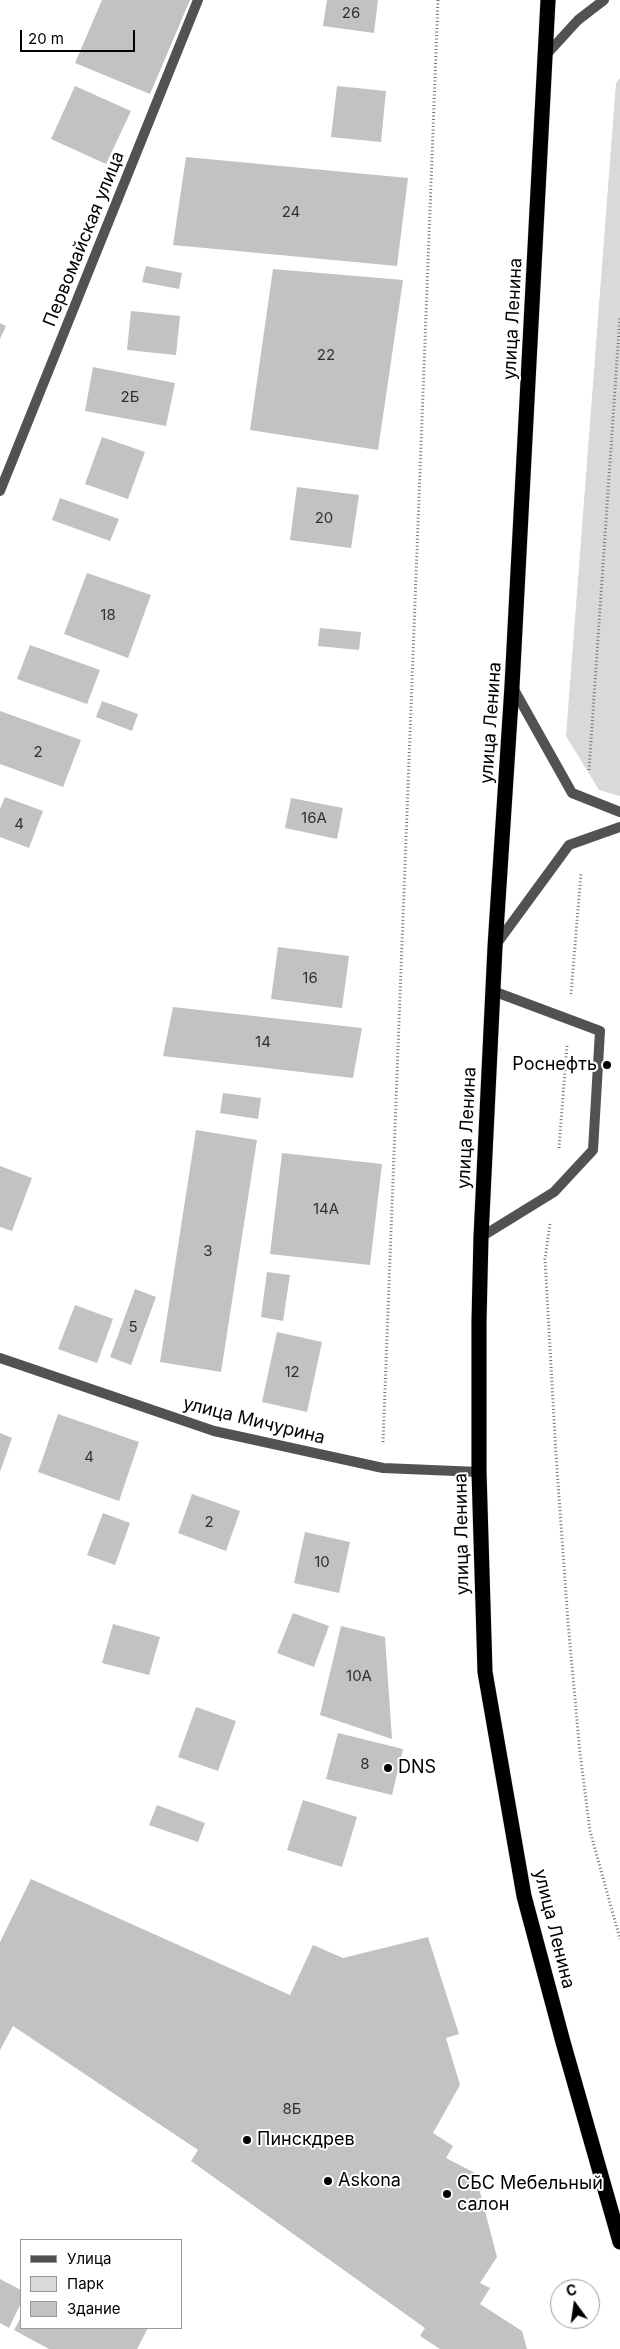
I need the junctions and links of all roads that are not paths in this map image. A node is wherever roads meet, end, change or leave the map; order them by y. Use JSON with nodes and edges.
{"nodes":[{"id":1,"x":198,"y":0,"type":"edge"},
{"id":2,"x":548,"y":0,"type":"edge"},
{"id":3,"x":604,"y":0,"type":"edge"},
{"id":4,"x":546,"y":55,"type":"junction"},
{"id":5,"x":0,"y":491,"type":"edge"},
{"id":6,"x":512,"y":686,"type":"junction"},
{"id":7,"x":620,"y":812,"type":"edge"},
{"id":8,"x":620,"y":827,"type":"edge"},
{"id":9,"x":495,"y":947,"type":"junction"},
{"id":10,"x":493,"y":991,"type":"junction"},
{"id":11,"x":481,"y":1237,"type":"junction"},
{"id":12,"x":0,"y":1358,"type":"edge"},
{"id":13,"x":480,"y":1472,"type":"junction"},
{"id":14,"x":619,"y":2239,"type":"edge"}],
"edges":[{"from":1,"to":5,"type":"street","name":"Первомайская улица"},
{"from":2,"to":4,"type":"highway","name":"улица Ленина"},
{"from":3,"to":4,"type":"street"},
{"from":4,"to":6,"type":"highway","name":"улица Ленина"},
{"from":6,"to":7,"type":"street"},
{"from":6,"to":9,"type":"highway","name":"улица Ленина"},
{"from":8,"to":9,"type":"street"},
{"from":9,"to":10,"type":"highway","name":"улица Ленина"},
{"from":10,"to":11,"type":"highway","name":"улица Ленина"},
{"from":10,"to":11,"type":"street"},
{"from":11,"to":13,"type":"highway","name":"улица Ленина"},
{"from":12,"to":13,"type":"street","name":"улица Мичурина"},
{"from":13,"to":14,"type":"highway","name":"улица Ленина"}]}
